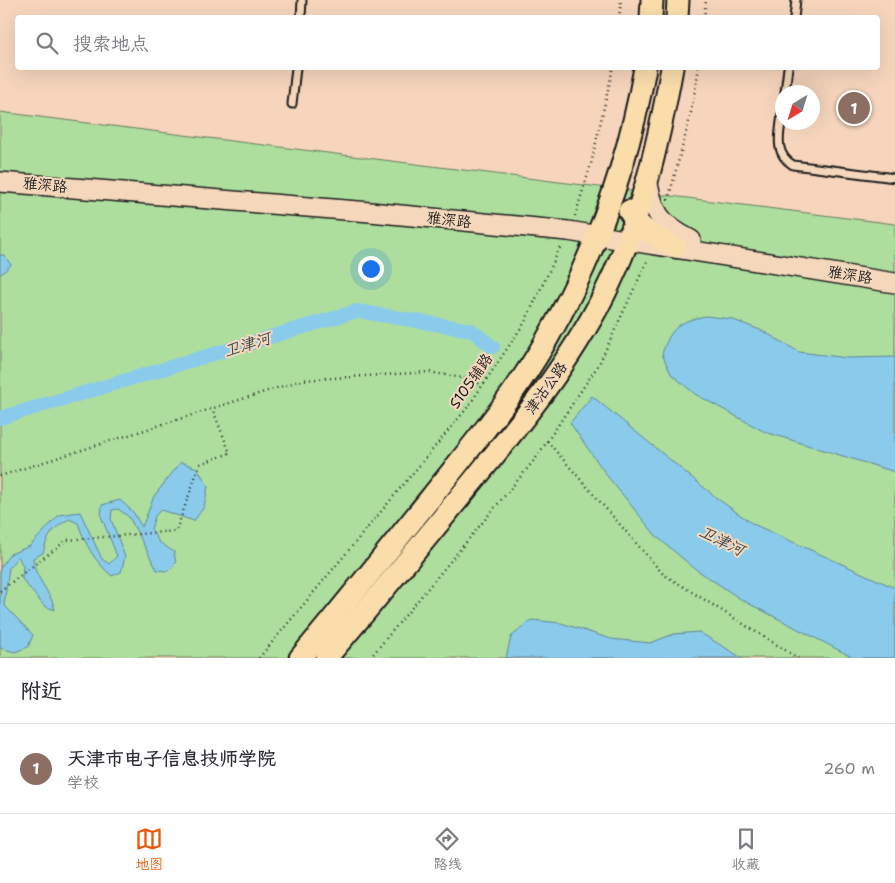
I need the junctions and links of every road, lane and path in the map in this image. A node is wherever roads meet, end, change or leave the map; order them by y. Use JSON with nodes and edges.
{"nodes":[{"id":1,"x":302,"y":0,"type":"edge"},
{"id":2,"x":620,"y":0,"type":"edge"},
{"id":3,"x":652,"y":0,"type":"edge"},
{"id":4,"x":678,"y":0,"type":"edge"},
{"id":5,"x":706,"y":0,"type":"edge"},
{"id":6,"x":796,"y":0,"type":"edge"},
{"id":7,"x":301,"y":15,"type":"edge"},
{"id":8,"x":619,"y":15,"type":"edge"},
{"id":9,"x":651,"y":15,"type":"edge"},
{"id":10,"x":677,"y":15,"type":"edge"},
{"id":11,"x":704,"y":15,"type":"edge"},
{"id":12,"x":794,"y":15,"type":"edge"},
{"id":13,"x":296,"y":70,"type":"edge"},
{"id":14,"x":612,"y":70,"type":"edge"},
{"id":15,"x":645,"y":70,"type":"edge"},
{"id":16,"x":672,"y":70,"type":"edge"},
{"id":17,"x":788,"y":70,"type":"edge"},
{"id":18,"x":786,"y":85,"type":"edge"},
{"id":19,"x":292,"y":104,"type":"dead end"},
{"id":20,"x":780,"y":130,"type":"edge"},
{"id":21,"x":622,"y":172,"type":"junction"},
{"id":22,"x":0,"y":173,"type":"edge"},
{"id":23,"x":895,"y":178,"type":"edge"},
{"id":24,"x":647,"y":179,"type":"junction"},
{"id":25,"x":0,"y":182,"type":"edge"},
{"id":26,"x":571,"y":227,"type":"junction"},
{"id":27,"x":600,"y":231,"type":"junction"},
{"id":28,"x":637,"y":231,"type":"junction"},
{"id":29,"x":684,"y":243,"type":"junction"},
{"id":30,"x":895,"y":272,"type":"edge"},
{"id":31,"x":895,"y":282,"type":"edge"},
{"id":32,"x":482,"y":386,"type":"junction"},
{"id":33,"x":212,"y":408,"type":"junction"},
{"id":34,"x":547,"y":441,"type":"dead end"},
{"id":35,"x":0,"y":476,"type":"edge"},
{"id":36,"x":0,"y":591,"type":"edge"},
{"id":37,"x":259,"y":658,"type":"edge"},
{"id":38,"x":300,"y":658,"type":"edge"},
{"id":39,"x":326,"y":658,"type":"edge"},
{"id":40,"x":798,"y":658,"type":"edge"}],
"edges":[{"from":1,"to":7,"type":"lane"},
{"from":2,"to":8,"type":"path"},
{"from":3,"to":9,"type":"main road"},
{"from":4,"to":10,"type":"main road"},
{"from":5,"to":11,"type":"path"},
{"from":6,"to":12,"type":"lane"},
{"from":13,"to":19,"type":"lane"},
{"from":14,"to":26,"type":"path","name":"S105辅路"},
{"from":15,"to":21,"type":"main road","name":"津沽公路"},
{"from":16,"to":24,"type":"main road","name":"津沽公路"},
{"from":17,"to":18,"type":"lane"},
{"from":20,"to":23,"type":"lane"},
{"from":21,"to":27,"type":"main road","name":"津沽公路"},
{"from":21,"to":28,"type":"main road"},
{"from":22,"to":26,"type":"street","name":"雅深路"},
{"from":24,"to":28,"type":"main road","name":"津沽公路"},
{"from":24,"to":29,"type":"street"},
{"from":25,"to":26,"type":"street","name":"雅深路"},
{"from":26,"to":27,"type":"street","name":"雅深路"},
{"from":26,"to":32,"type":"path","name":"S105辅路"},
{"from":27,"to":28,"type":"street","name":"雅深路"},
{"from":27,"to":38,"type":"main road","name":"津沽公路"},
{"from":28,"to":29,"type":"main road"},
{"from":28,"to":39,"type":"main road","name":"津沽公路"},
{"from":29,"to":30,"type":"street","name":"雅深路"},
{"from":29,"to":31,"type":"street","name":"雅深路"},
{"from":32,"to":33,"type":"path"},
{"from":32,"to":37,"type":"path","name":"S105辅路"},
{"from":33,"to":35,"type":"path"},
{"from":33,"to":36,"type":"path"},
{"from":34,"to":40,"type":"path"}]}
